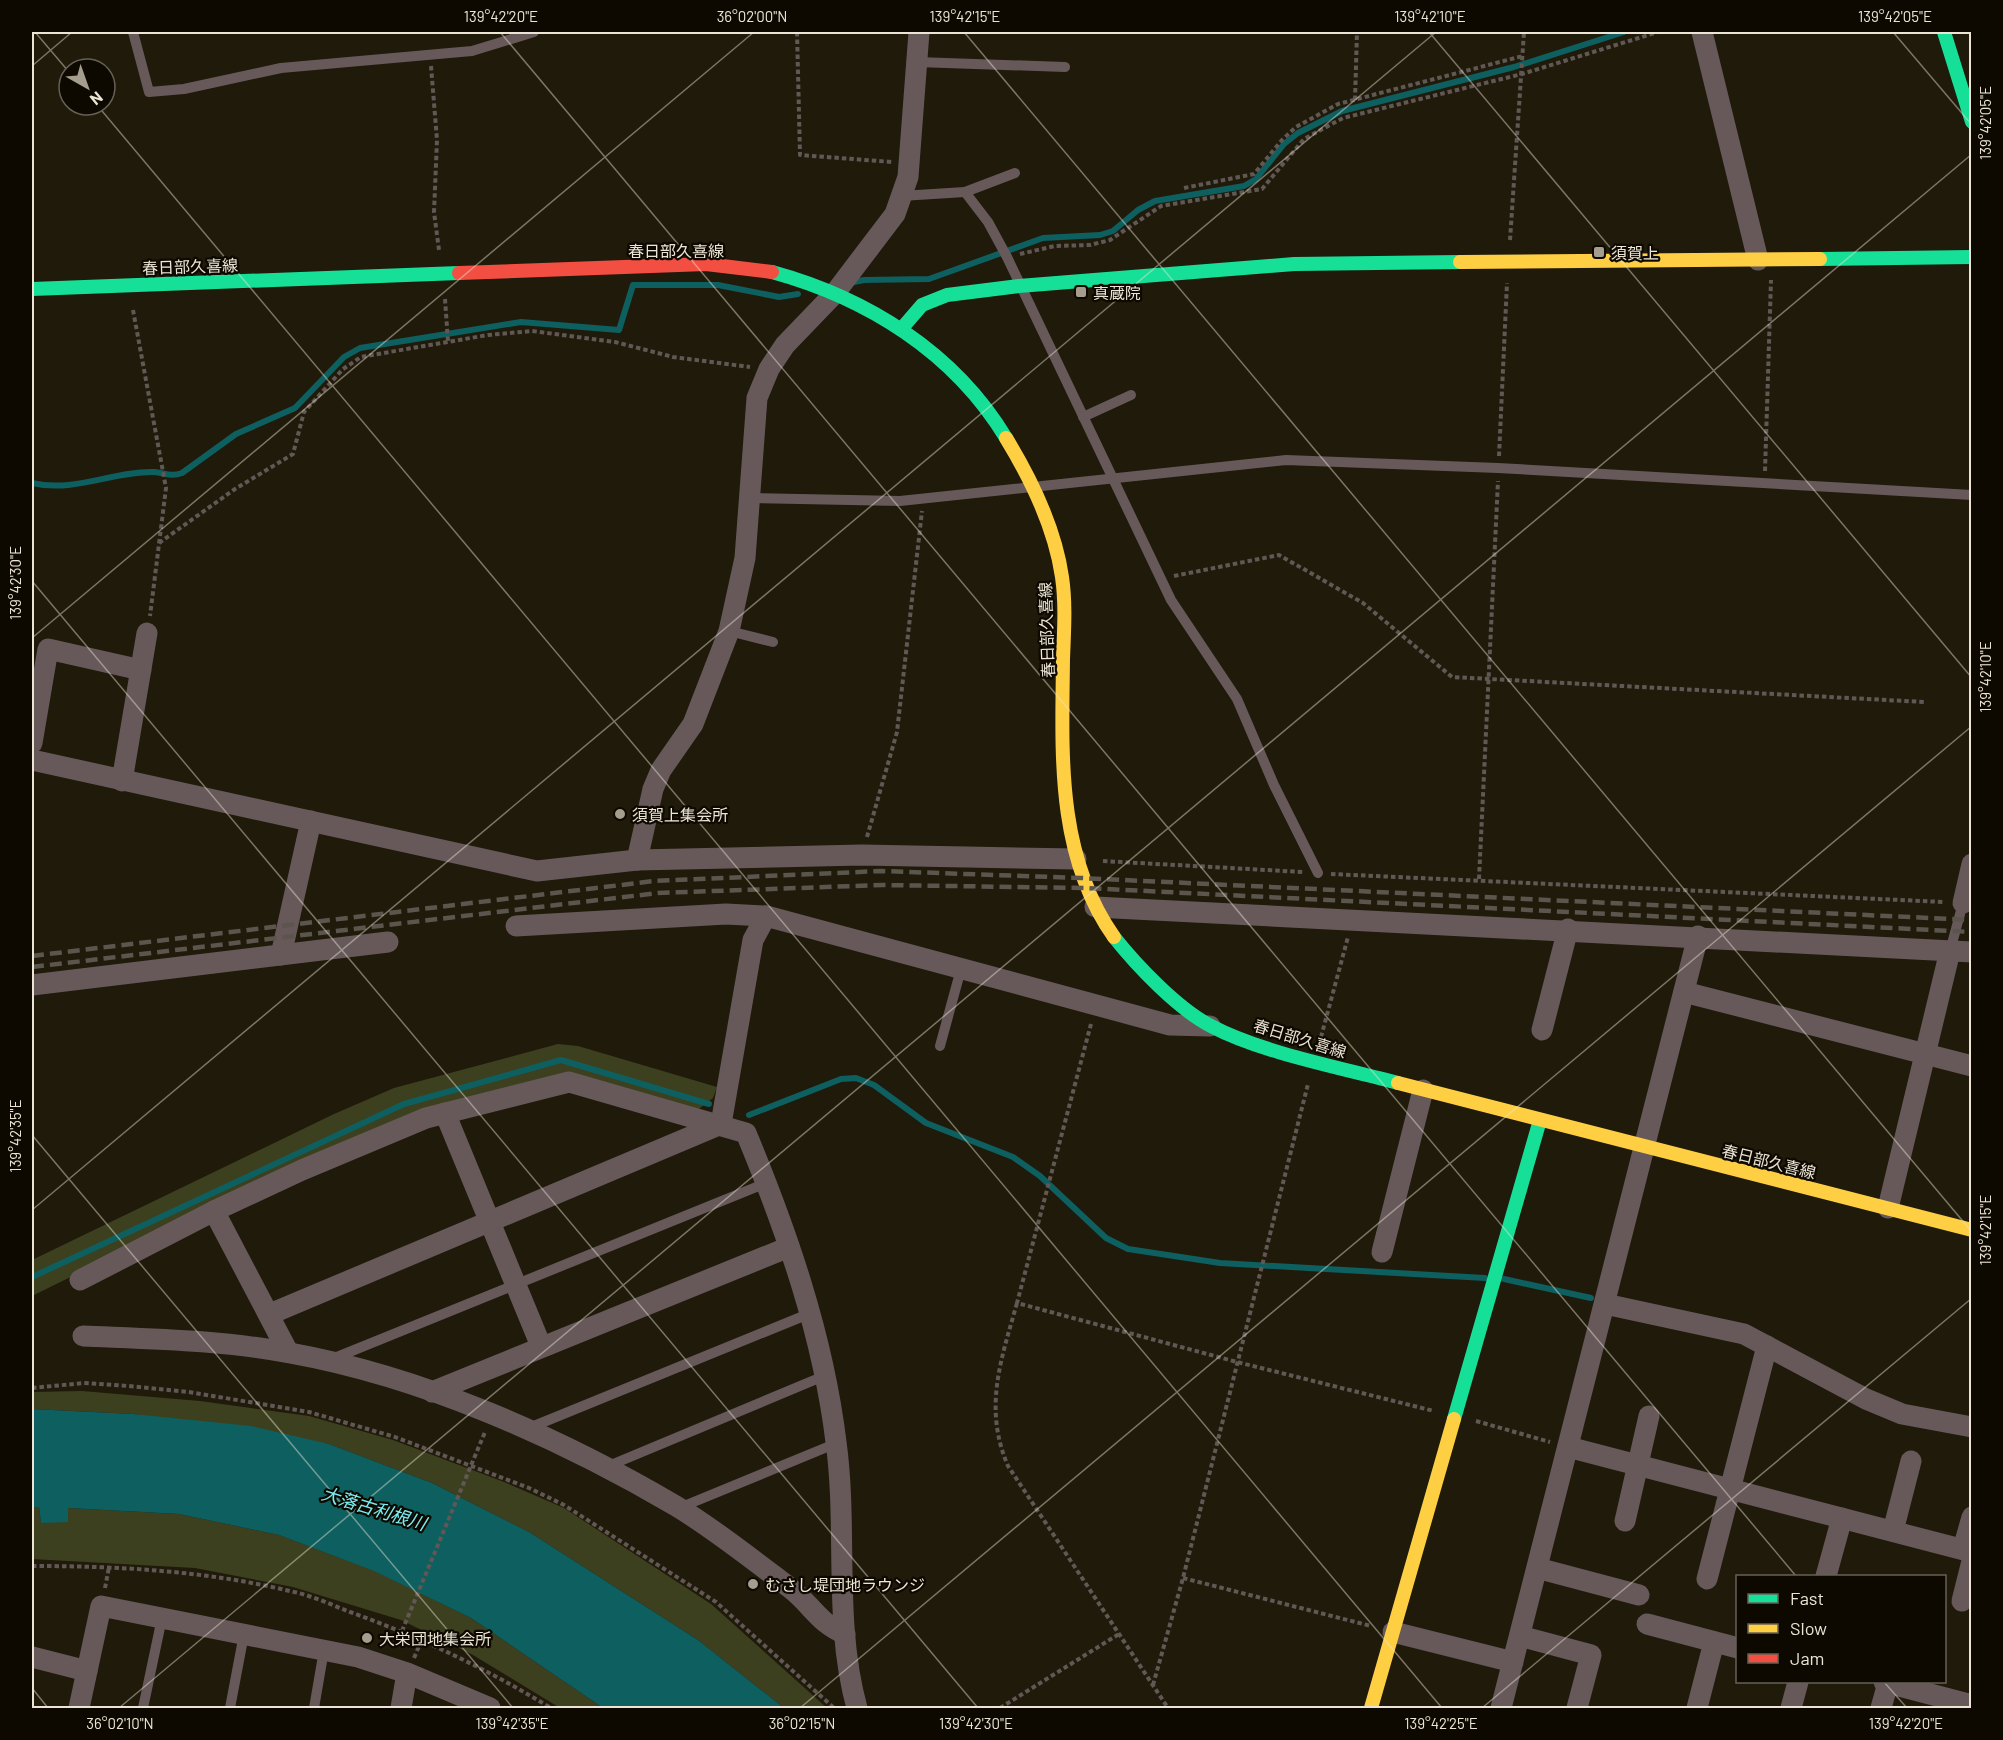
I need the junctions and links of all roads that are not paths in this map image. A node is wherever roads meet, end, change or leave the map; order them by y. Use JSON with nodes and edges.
{"nodes":[{"id":1,"x":133,"y":32,"type":"edge"},
{"id":2,"x":534,"y":32,"type":"edge"},
{"id":3,"x":919,"y":32,"type":"edge"},
{"id":4,"x":1702,"y":32,"type":"edge"},
{"id":5,"x":1944,"y":32,"type":"edge"},
{"id":6,"x":917,"y":62,"type":"junction"},
{"id":7,"x":1065,"y":66,"type":"dead end"},
{"id":8,"x":1971,"y":122,"type":"edge"},
{"id":9,"x":1015,"y":173,"type":"dead end"},
{"id":10,"x":965,"y":192,"type":"junction"},
{"id":11,"x":901,"y":196,"type":"junction"},
{"id":12,"x":1971,"y":257,"type":"edge"},
{"id":13,"x":1765,"y":260,"type":"junction"},
{"id":14,"x":1019,"y":286,"type":"junction"},
{"id":15,"x":32,"y":289,"type":"edge"},
{"id":16,"x":836,"y":293,"type":"junction"},
{"id":17,"x":903,"y":327,"type":"junction"},
{"id":18,"x":1131,"y":394,"type":"dead end"},
{"id":19,"x":1083,"y":417,"type":"junction"},
{"id":20,"x":1112,"y":478,"type":"junction"},
{"id":21,"x":1034,"y":487,"type":"junction"},
{"id":22,"x":1971,"y":495,"type":"edge"},
{"id":23,"x":749,"y":498,"type":"junction"},
{"id":24,"x":729,"y":631,"type":"junction"},
{"id":25,"x":147,"y":633,"type":"road end"},
{"id":26,"x":773,"y":642,"type":"dead end"},
{"id":27,"x":141,"y":670,"type":"junction"},
{"id":28,"x":32,"y":743,"type":"edge"},
{"id":29,"x":32,"y":760,"type":"edge"},
{"id":30,"x":122,"y":781,"type":"junction"},
{"id":31,"x":311,"y":821,"type":"junction"},
{"id":32,"x":1076,"y":859,"type":"junction"},
{"id":33,"x":637,"y":860,"type":"junction"},
{"id":34,"x":1971,"y":864,"type":"edge"},
{"id":35,"x":1318,"y":873,"type":"road end"},
{"id":36,"x":1967,"y":904,"type":"edge"},
{"id":37,"x":1095,"y":907,"type":"junction"},
{"id":38,"x":766,"y":916,"type":"junction"},
{"id":39,"x":516,"y":926,"type":"dead end"},
{"id":40,"x":1568,"y":929,"type":"junction"},
{"id":41,"x":1698,"y":936,"type":"junction"},
{"id":42,"x":388,"y":942,"type":"dead end"},
{"id":43,"x":1950,"y":951,"type":"junction"},
{"id":44,"x":1971,"y":952,"type":"edge"},
{"id":45,"x":281,"y":955,"type":"junction"},
{"id":46,"x":961,"y":969,"type":"junction"},
{"id":47,"x":32,"y":986,"type":"edge"},
{"id":48,"x":1683,"y":992,"type":"junction"},
{"id":49,"x":1210,"y":1026,"type":"junction"},
{"id":50,"x":1542,"y":1030,"type":"dead end"},
{"id":51,"x":940,"y":1046,"type":"dead end"},
{"id":52,"x":1927,"y":1054,"type":"junction"},
{"id":53,"x":1971,"y":1066,"type":"edge"},
{"id":54,"x":1424,"y":1090,"type":"junction"},
{"id":55,"x":445,"y":1113,"type":"junction"},
{"id":56,"x":1540,"y":1120,"type":"junction"},
{"id":57,"x":722,"y":1124,"type":"junction"},
{"id":58,"x":1645,"y":1146,"type":"junction"},
{"id":59,"x":766,"y":1183,"type":"junction"},
{"id":60,"x":1888,"y":1208,"type":"junction"},
{"id":61,"x":214,"y":1211,"type":"junction"},
{"id":62,"x":489,"y":1223,"type":"junction"},
{"id":63,"x":1971,"y":1230,"type":"edge"},
{"id":64,"x":789,"y":1247,"type":"junction"},
{"id":65,"x":1382,"y":1252,"type":"dead end"},
{"id":66,"x":80,"y":1280,"type":"dead end"},
{"id":67,"x":514,"y":1284,"type":"junction"},
{"id":68,"x":1605,"y":1304,"type":"junction"},
{"id":69,"x":811,"y":1313,"type":"junction"},
{"id":70,"x":270,"y":1314,"type":"junction"},
{"id":71,"x":83,"y":1336,"type":"dead end"},
{"id":72,"x":541,"y":1346,"type":"junction"},
{"id":73,"x":1767,"y":1346,"type":"junction"},
{"id":74,"x":288,"y":1352,"type":"junction"},
{"id":75,"x":328,"y":1361,"type":"junction"},
{"id":76,"x":824,"y":1376,"type":"junction"},
{"id":77,"x":432,"y":1392,"type":"junction"},
{"id":78,"x":1648,"y":1416,"type":"dead end"},
{"id":79,"x":1971,"y":1427,"type":"edge"},
{"id":80,"x":529,"y":1428,"type":"junction"},
{"id":81,"x":837,"y":1443,"type":"junction"},
{"id":82,"x":1568,"y":1446,"type":"junction"},
{"id":83,"x":1911,"y":1461,"type":"dead end"},
{"id":84,"x":1638,"y":1466,"type":"junction"},
{"id":85,"x":606,"y":1467,"type":"junction"},
{"id":86,"x":1730,"y":1489,"type":"junction"},
{"id":87,"x":679,"y":1508,"type":"junction"},
{"id":88,"x":1971,"y":1517,"type":"edge"},
{"id":89,"x":1842,"y":1518,"type":"junction"},
{"id":90,"x":1625,"y":1521,"type":"dead end"},
{"id":91,"x":1893,"y":1532,"type":"junction"},
{"id":92,"x":1969,"y":1554,"type":"edge"},
{"id":93,"x":1537,"y":1568,"type":"junction"},
{"id":94,"x":1826,"y":1575,"type":"edge"},
{"id":95,"x":1707,"y":1579,"type":"dead end"},
{"id":96,"x":1639,"y":1595,"type":"dead end"},
{"id":97,"x":1962,"y":1601,"type":"dead end"},
{"id":98,"x":162,"y":1618,"type":"junction"},
{"id":99,"x":1647,"y":1624,"type":"dead end"},
{"id":100,"x":1393,"y":1632,"type":"junction"},
{"id":101,"x":244,"y":1634,"type":"junction"},
{"id":102,"x":845,"y":1634,"type":"junction"},
{"id":103,"x":1520,"y":1636,"type":"junction"},
{"id":104,"x":1714,"y":1642,"type":"junction"},
{"id":105,"x":1736,"y":1648,"type":"edge"},
{"id":106,"x":324,"y":1650,"type":"junction"},
{"id":107,"x":32,"y":1657,"type":"edge"},
{"id":108,"x":1513,"y":1662,"type":"junction"},
{"id":109,"x":409,"y":1668,"type":"junction"},
{"id":110,"x":87,"y":1671,"type":"junction"},
{"id":111,"x":1798,"y":1683,"type":"edge"},
{"id":112,"x":1886,"y":1683,"type":"edge"},
{"id":113,"x":1890,"y":1683,"type":"edge"},
{"id":114,"x":1971,"y":1705,"type":"edge"},
{"id":115,"x":79,"y":1708,"type":"edge"},
{"id":116,"x":143,"y":1708,"type":"edge"},
{"id":117,"x":230,"y":1708,"type":"edge"},
{"id":118,"x":314,"y":1708,"type":"edge"},
{"id":119,"x":401,"y":1708,"type":"edge"},
{"id":120,"x":490,"y":1708,"type":"edge"},
{"id":121,"x":857,"y":1708,"type":"edge"},
{"id":122,"x":1371,"y":1708,"type":"edge"},
{"id":123,"x":1501,"y":1708,"type":"edge"},
{"id":124,"x":1578,"y":1708,"type":"edge"},
{"id":125,"x":1697,"y":1708,"type":"edge"},
{"id":126,"x":1791,"y":1708,"type":"edge"},
{"id":127,"x":1881,"y":1708,"type":"edge"}],
"edges":[{"from":1,"to":2,"type":"lane"},
{"from":3,"to":6,"type":"street"},
{"from":4,"to":13,"type":"street"},
{"from":5,"to":8,"type":"main road"},
{"from":6,"to":7,"type":"lane"},
{"from":6,"to":11,"type":"street"},
{"from":9,"to":10,"type":"lane"},
{"from":10,"to":11,"type":"lane"},
{"from":10,"to":14,"type":"lane"},
{"from":11,"to":16,"type":"street"},
{"from":12,"to":13,"type":"main road"},
{"from":13,"to":14,"type":"main road"},
{"from":14,"to":17,"type":"main road"},
{"from":14,"to":19,"type":"lane"},
{"from":15,"to":16,"type":"main road","name":"春日部久喜線"},
{"from":16,"to":17,"type":"main road","name":"春日部久喜線"},
{"from":16,"to":23,"type":"street"},
{"from":17,"to":21,"type":"main road","name":"春日部久喜線"},
{"from":18,"to":19,"type":"lane"},
{"from":19,"to":20,"type":"lane"},
{"from":20,"to":21,"type":"lane"},
{"from":20,"to":22,"type":"lane"},
{"from":20,"to":35,"type":"lane"},
{"from":21,"to":23,"type":"lane"},
{"from":21,"to":32,"type":"main road","name":"春日部久喜線"},
{"from":23,"to":24,"type":"street"},
{"from":24,"to":26,"type":"lane"},
{"from":24,"to":33,"type":"street"},
{"from":25,"to":27,"type":"street"},
{"from":27,"to":28,"type":"street"},
{"from":27,"to":30,"type":"street"},
{"from":29,"to":30,"type":"street"},
{"from":30,"to":31,"type":"street"},
{"from":31,"to":33,"type":"street"},
{"from":31,"to":45,"type":"street"},
{"from":32,"to":33,"type":"street"},
{"from":32,"to":37,"type":"main road","name":"春日部久喜線"},
{"from":34,"to":36,"type":"street"},
{"from":36,"to":43,"type":"lane"},
{"from":37,"to":40,"type":"street"},
{"from":37,"to":49,"type":"main road","name":"春日部久喜線"},
{"from":38,"to":39,"type":"street"},
{"from":38,"to":46,"type":"street"},
{"from":38,"to":57,"type":"street"},
{"from":40,"to":41,"type":"street"},
{"from":40,"to":50,"type":"street"},
{"from":41,"to":43,"type":"street"},
{"from":41,"to":48,"type":"street"},
{"from":42,"to":45,"type":"street"},
{"from":43,"to":44,"type":"street"},
{"from":43,"to":52,"type":"street"},
{"from":45,"to":47,"type":"street"},
{"from":46,"to":49,"type":"street"},
{"from":46,"to":51,"type":"lane"},
{"from":48,"to":52,"type":"street"},
{"from":48,"to":58,"type":"street"},
{"from":49,"to":54,"type":"main road","name":"春日部久喜線"},
{"from":52,"to":53,"type":"street"},
{"from":52,"to":60,"type":"street"},
{"from":54,"to":56,"type":"main road","name":"春日部久喜線"},
{"from":54,"to":65,"type":"street"},
{"from":55,"to":57,"type":"street"},
{"from":55,"to":61,"type":"street"},
{"from":55,"to":62,"type":"street"},
{"from":56,"to":58,"type":"main road","name":"春日部久喜線"},
{"from":56,"to":100,"type":"main road"},
{"from":57,"to":59,"type":"street"},
{"from":57,"to":62,"type":"street"},
{"from":58,"to":60,"type":"main road","name":"春日部久喜線"},
{"from":58,"to":68,"type":"street"},
{"from":59,"to":64,"type":"street"},
{"from":59,"to":67,"type":"lane"},
{"from":60,"to":63,"type":"main road","name":"春日部久喜線"},
{"from":61,"to":66,"type":"street"},
{"from":61,"to":70,"type":"street"},
{"from":62,"to":67,"type":"street"},
{"from":62,"to":70,"type":"street"},
{"from":64,"to":69,"type":"street"},
{"from":64,"to":72,"type":"street"},
{"from":67,"to":72,"type":"street"},
{"from":67,"to":75,"type":"lane"},
{"from":68,"to":73,"type":"street"},
{"from":68,"to":82,"type":"street"},
{"from":69,"to":76,"type":"street"},
{"from":69,"to":80,"type":"lane"},
{"from":70,"to":74,"type":"street"},
{"from":71,"to":74,"type":"street"},
{"from":72,"to":77,"type":"street"},
{"from":73,"to":79,"type":"street"},
{"from":73,"to":86,"type":"street"},
{"from":74,"to":75,"type":"street"},
{"from":75,"to":77,"type":"street"},
{"from":76,"to":81,"type":"street"},
{"from":76,"to":85,"type":"lane"},
{"from":77,"to":80,"type":"street"},
{"from":78,"to":84,"type":"street"},
{"from":80,"to":85,"type":"street"},
{"from":81,"to":87,"type":"lane"},
{"from":81,"to":102,"type":"street"},
{"from":82,"to":84,"type":"street"},
{"from":82,"to":93,"type":"street"},
{"from":83,"to":91,"type":"street"},
{"from":84,"to":86,"type":"street"},
{"from":84,"to":90,"type":"street"},
{"from":85,"to":87,"type":"street"},
{"from":86,"to":89,"type":"street"},
{"from":86,"to":95,"type":"street"},
{"from":87,"to":102,"type":"street"},
{"from":88,"to":92,"type":"street"},
{"from":89,"to":91,"type":"street"},
{"from":89,"to":94,"type":"street"},
{"from":91,"to":92,"type":"street"},
{"from":92,"to":97,"type":"street"},
{"from":93,"to":96,"type":"street"},
{"from":93,"to":103,"type":"street"},
{"from":98,"to":101,"type":"street"},
{"from":98,"to":110,"type":"street"},
{"from":98,"to":116,"type":"lane"},
{"from":99,"to":104,"type":"street"},
{"from":100,"to":108,"type":"street"},
{"from":100,"to":122,"type":"main road"},
{"from":101,"to":106,"type":"street"},
{"from":101,"to":117,"type":"lane"},
{"from":102,"to":121,"type":"street"},
{"from":103,"to":108,"type":"street"},
{"from":103,"to":124,"type":"street"},
{"from":104,"to":105,"type":"street"},
{"from":104,"to":125,"type":"street"},
{"from":106,"to":109,"type":"street"},
{"from":106,"to":118,"type":"lane"},
{"from":107,"to":110,"type":"street"},
{"from":108,"to":123,"type":"street"},
{"from":109,"to":119,"type":"street"},
{"from":109,"to":120,"type":"street"},
{"from":110,"to":115,"type":"street"},
{"from":111,"to":126,"type":"street"},
{"from":112,"to":127,"type":"street"},
{"from":113,"to":114,"type":"street"}]}
